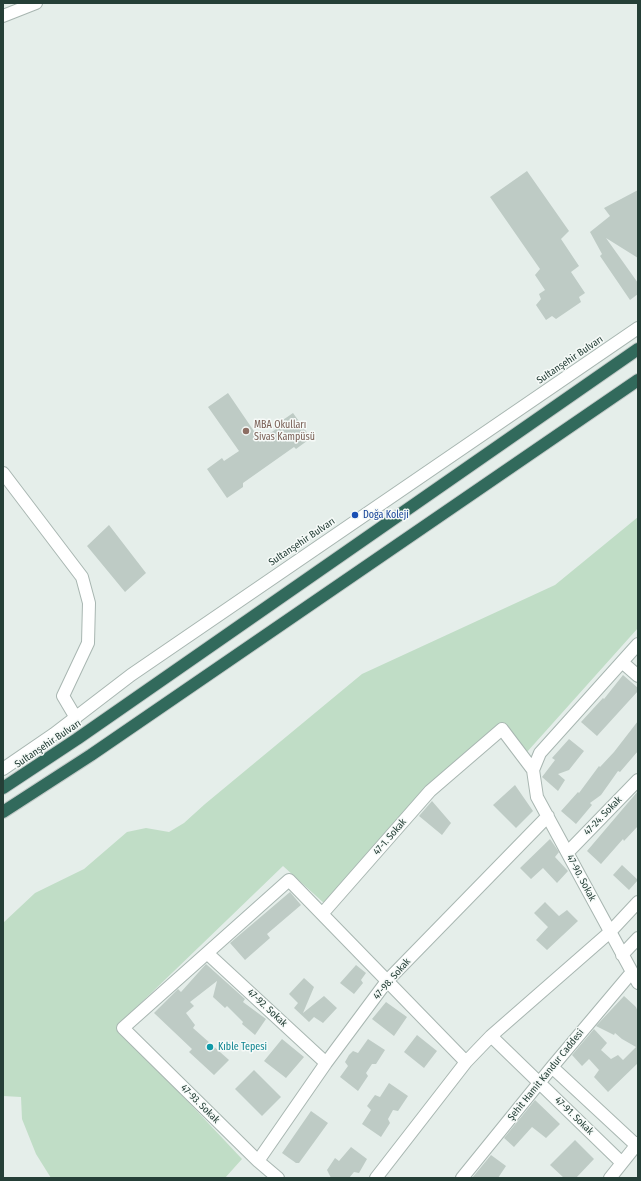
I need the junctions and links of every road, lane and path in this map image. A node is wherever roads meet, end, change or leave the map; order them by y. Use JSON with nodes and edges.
{"nodes":[{"id":1,"x":36,"y":3,"type":"edge"},
{"id":2,"x":3,"y":16,"type":"edge"},
{"id":3,"x":638,"y":328,"type":"edge"},
{"id":4,"x":638,"y":349,"type":"edge"},
{"id":5,"x":638,"y":380,"type":"edge"},
{"id":6,"x":3,"y":473,"type":"edge"},
{"id":7,"x":638,"y":644,"type":"edge"},
{"id":8,"x":622,"y":662,"type":"junction"},
{"id":9,"x":638,"y":676,"type":"edge"},
{"id":10,"x":76,"y":718,"type":"junction"},
{"id":11,"x":3,"y":768,"type":"edge"},
{"id":12,"x":533,"y":770,"type":"junction"},
{"id":13,"x":638,"y":780,"type":"edge"},
{"id":14,"x":3,"y":788,"type":"edge"},
{"id":15,"x":3,"y":812,"type":"edge"},
{"id":16,"x":548,"y":816,"type":"junction"},
{"id":17,"x":568,"y":852,"type":"junction"},
{"id":18,"x":638,"y":902,"type":"edge"},
{"id":19,"x":322,"y":914,"type":"junction"},
{"id":20,"x":610,"y":932,"type":"junction"},
{"id":21,"x":638,"y":938,"type":"edge"},
{"id":22,"x":207,"y":952,"type":"junction"},
{"id":23,"x":622,"y":955,"type":"junction"},
{"id":24,"x":632,"y":972,"type":"junction"},
{"id":25,"x":388,"y":981,"type":"junction"},
{"id":26,"x":638,"y":983,"type":"edge"},
{"id":27,"x":491,"y":1036,"type":"junction"},
{"id":28,"x":466,"y":1062,"type":"junction"},
{"id":29,"x":326,"y":1063,"type":"junction"},
{"id":30,"x":552,"y":1067,"type":"junction"},
{"id":31,"x":539,"y":1082,"type":"junction"},
{"id":32,"x":637,"y":1144,"type":"edge"},
{"id":33,"x":258,"y":1161,"type":"junction"},
{"id":34,"x":622,"y":1163,"type":"junction"},
{"id":35,"x":278,"y":1178,"type":"edge"},
{"id":36,"x":376,"y":1178,"type":"edge"},
{"id":37,"x":462,"y":1178,"type":"edge"},
{"id":38,"x":610,"y":1178,"type":"edge"}],
"edges":[{"from":1,"to":2,"type":"street"},
{"from":3,"to":10,"type":"street","name":"Sultanşehir Bulvarı"},
{"from":4,"to":14,"type":"highway","name":"Sultanşehir Bulvarı"},
{"from":5,"to":15,"type":"highway"},
{"from":6,"to":10,"type":"street"},
{"from":7,"to":8,"type":"street"},
{"from":8,"to":9,"type":"street"},
{"from":8,"to":12,"type":"street"},
{"from":10,"to":11,"type":"street","name":"Sultanşehir Bulvarı"},
{"from":12,"to":16,"type":"street","name":"47-90. Sokak"},
{"from":12,"to":19,"type":"street","name":"47-1. Sokak"},
{"from":13,"to":17,"type":"street","name":"47-24. Sokak"},
{"from":16,"to":17,"type":"street","name":"47-90. Sokak"},
{"from":16,"to":25,"type":"street","name":"47-98. Sokak"},
{"from":17,"to":20,"type":"street","name":"47-90. Sokak"},
{"from":18,"to":20,"type":"street"},
{"from":19,"to":22,"type":"street"},
{"from":19,"to":25,"type":"street"},
{"from":20,"to":23,"type":"street","name":"47-90. Sokak"},
{"from":20,"to":27,"type":"street"},
{"from":21,"to":23,"type":"street"},
{"from":22,"to":29,"type":"street","name":"47-92. Sokak"},
{"from":22,"to":33,"type":"street","name":"47-93. Sokak"},
{"from":23,"to":24,"type":"street","name":"47-90. Sokak"},
{"from":24,"to":26,"type":"street","name":"47-90. Sokak"},
{"from":24,"to":30,"type":"street","name":"Şehit Hamit Kandur Caddesi"},
{"from":25,"to":28,"type":"street"},
{"from":25,"to":29,"type":"street","name":"47-98. Sokak"},
{"from":27,"to":28,"type":"street"},
{"from":27,"to":31,"type":"street","name":"47-91. Sokak"},
{"from":28,"to":36,"type":"street"},
{"from":29,"to":33,"type":"street","name":"47-98. Sokak"},
{"from":30,"to":31,"type":"street","name":"Şehit Hamit Kandur Caddesi"},
{"from":30,"to":32,"type":"street","name":"47-91. Sokak"},
{"from":31,"to":34,"type":"street","name":"47-91. Sokak"},
{"from":31,"to":37,"type":"street","name":"Şehit Hamit Kandur Caddesi"},
{"from":32,"to":34,"type":"street"},
{"from":33,"to":35,"type":"street","name":"47-93. Sokak"},
{"from":34,"to":38,"type":"street"}]}
